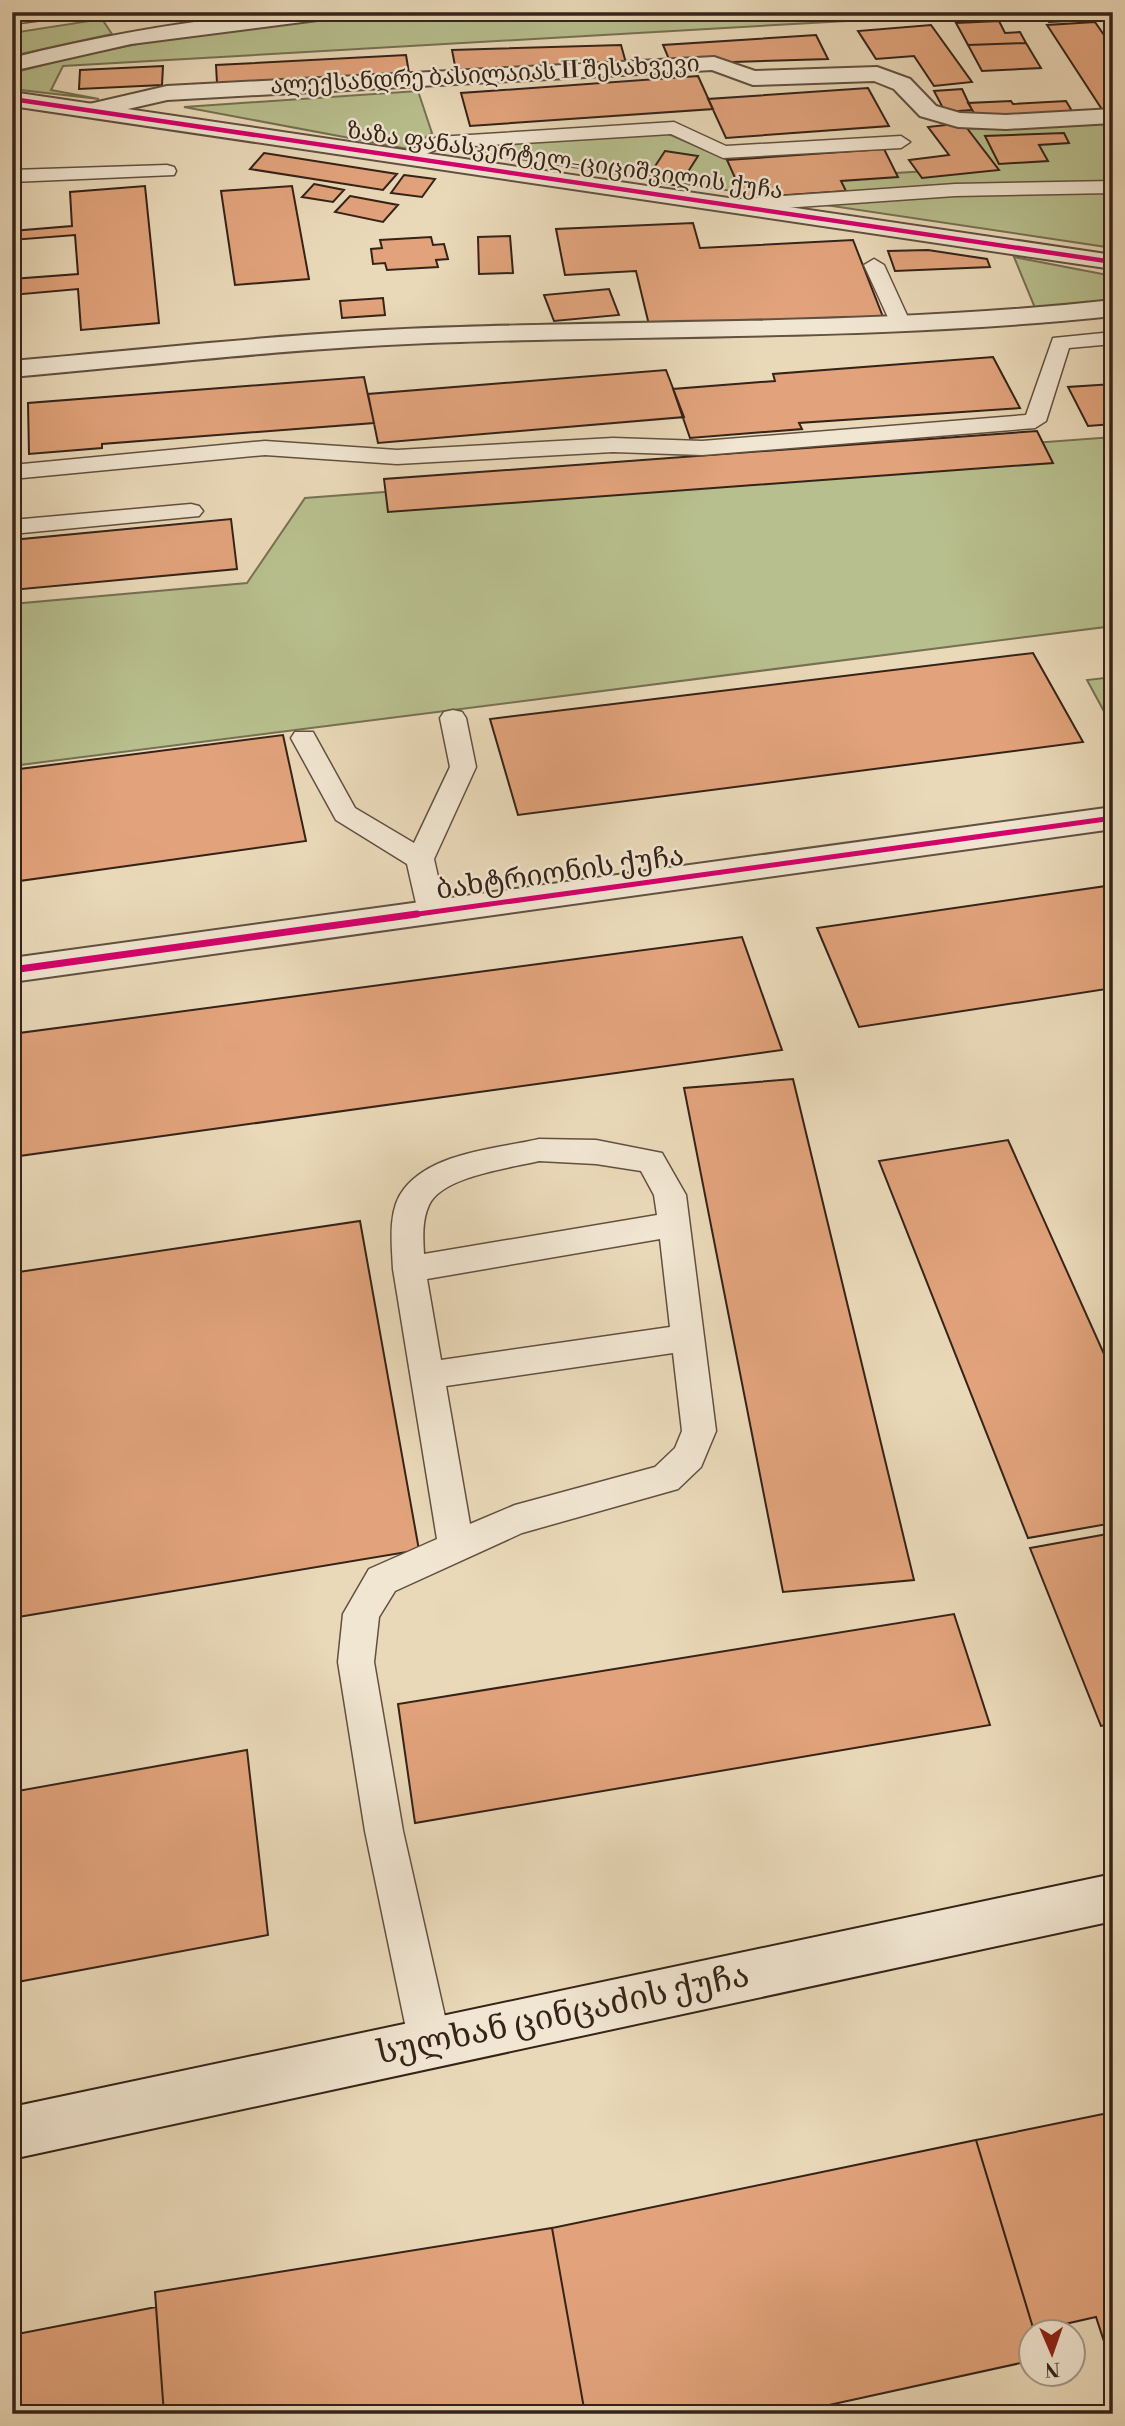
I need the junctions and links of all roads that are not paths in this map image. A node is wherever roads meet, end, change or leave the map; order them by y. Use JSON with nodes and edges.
{"nodes":[{"id":1,"x":65,"y":12,"type":"edge"},
{"id":2,"x":333,"y":12,"type":"edge"},
{"id":3,"x":1107,"y":12,"type":"edge"},
{"id":4,"x":12,"y":19,"type":"edge"},
{"id":5,"x":1113,"y":22,"type":"edge"},
{"id":6,"x":12,"y":65,"type":"edge"},
{"id":7,"x":12,"y":99,"type":"edge"},
{"id":8,"x":93,"y":110,"type":"junction"},
{"id":9,"x":1113,"y":116,"type":"edge"},
{"id":10,"x":901,"y":142,"type":"dead end"},
{"id":11,"x":405,"y":157,"type":"junction"},
{"id":12,"x":167,"y":171,"type":"dead end"},
{"id":13,"x":12,"y":176,"type":"edge"},
{"id":14,"x":1113,"y":187,"type":"edge"},
{"id":15,"x":740,"y":205,"type":"junction"},
{"id":16,"x":1113,"y":262,"type":"edge"},
{"id":17,"x":874,"y":265,"type":"dead end"},
{"id":18,"x":1113,"y":308,"type":"edge"},
{"id":19,"x":1043,"y":317,"type":"junction"},
{"id":20,"x":901,"y":324,"type":"junction"},
{"id":21,"x":1113,"y":338,"type":"edge"},
{"id":22,"x":1060,"y":342,"type":"junction"},
{"id":23,"x":1113,"y":350,"type":"edge"},
{"id":24,"x":12,"y":369,"type":"edge"},
{"id":25,"x":12,"y":472,"type":"edge"},
{"id":26,"x":191,"y":510,"type":"dead end"},
{"id":27,"x":12,"y":527,"type":"edge"},
{"id":28,"x":453,"y":718,"type":"dead end"},
{"id":29,"x":304,"y":738,"type":"dead end"},
{"id":30,"x":1113,"y":818,"type":"edge"},
{"id":31,"x":420,"y":859,"type":"junction"},
{"id":32,"x":432,"y":912,"type":"junction"},
{"id":33,"x":12,"y":970,"type":"edge"},
{"id":34,"x":674,"y":1224,"type":"junction"},
{"id":35,"x":409,"y":1269,"type":"junction"},
{"id":36,"x":688,"y":1338,"type":"junction"},
{"id":37,"x":428,"y":1375,"type":"junction"},
{"id":38,"x":456,"y":1546,"type":"junction"},
{"id":39,"x":1113,"y":1897,"type":"edge"},
{"id":40,"x":430,"y":2043,"type":"junction"},
{"id":41,"x":12,"y":2133,"type":"edge"}],
"edges":[{"from":1,"to":4,"type":"lane"},
{"from":2,"to":6,"type":"street"},
{"from":3,"to":5,"type":"lane"},
{"from":7,"to":8,"type":"street","name":"ზაზა ფანასკერტელ-ციციშვილის ქუჩა"},
{"from":8,"to":9,"type":"street","name":"ალექსანდრე ბასილაიას II შესახვევი"},
{"from":8,"to":11,"type":"street","name":"ზაზა ფანასკერტელ-ციციშვილის ქუჩა"},
{"from":10,"to":11,"type":"lane"},
{"from":11,"to":15,"type":"street","name":"ზაზა ფანასკერტელ-ციციშვილის ქუჩა"},
{"from":12,"to":13,"type":"lane"},
{"from":14,"to":15,"type":"lane"},
{"from":15,"to":16,"type":"street","name":"ზაზა ფანასკერტელ-ციციშვილის ქუჩა"},
{"from":17,"to":20,"type":"lane"},
{"from":18,"to":19,"type":"street"},
{"from":19,"to":20,"type":"street"},
{"from":19,"to":22,"type":"lane"},
{"from":20,"to":24,"type":"street"},
{"from":21,"to":22,"type":"lane"},
{"from":22,"to":23,"type":"lane"},
{"from":22,"to":25,"type":"lane"},
{"from":26,"to":27,"type":"lane"},
{"from":28,"to":31,"type":"lane"},
{"from":29,"to":31,"type":"lane"},
{"from":30,"to":32,"type":"street","name":"ბახტრიონის ქუჩა"},
{"from":31,"to":32,"type":"lane"},
{"from":32,"to":33,"type":"street","name":"ბახტრიონის ქუჩა"},
{"from":34,"to":35,"type":"lane"},
{"from":34,"to":35,"type":"lane"},
{"from":34,"to":36,"type":"lane"},
{"from":35,"to":37,"type":"lane"},
{"from":36,"to":37,"type":"lane"},
{"from":36,"to":38,"type":"lane"},
{"from":37,"to":38,"type":"lane"},
{"from":38,"to":40,"type":"lane"},
{"from":39,"to":40,"type":"street","name":"სულხან ცინცაძის ქუჩა"},
{"from":40,"to":41,"type":"street","name":"სულხან ცინცაძის ქუჩა"}]}
